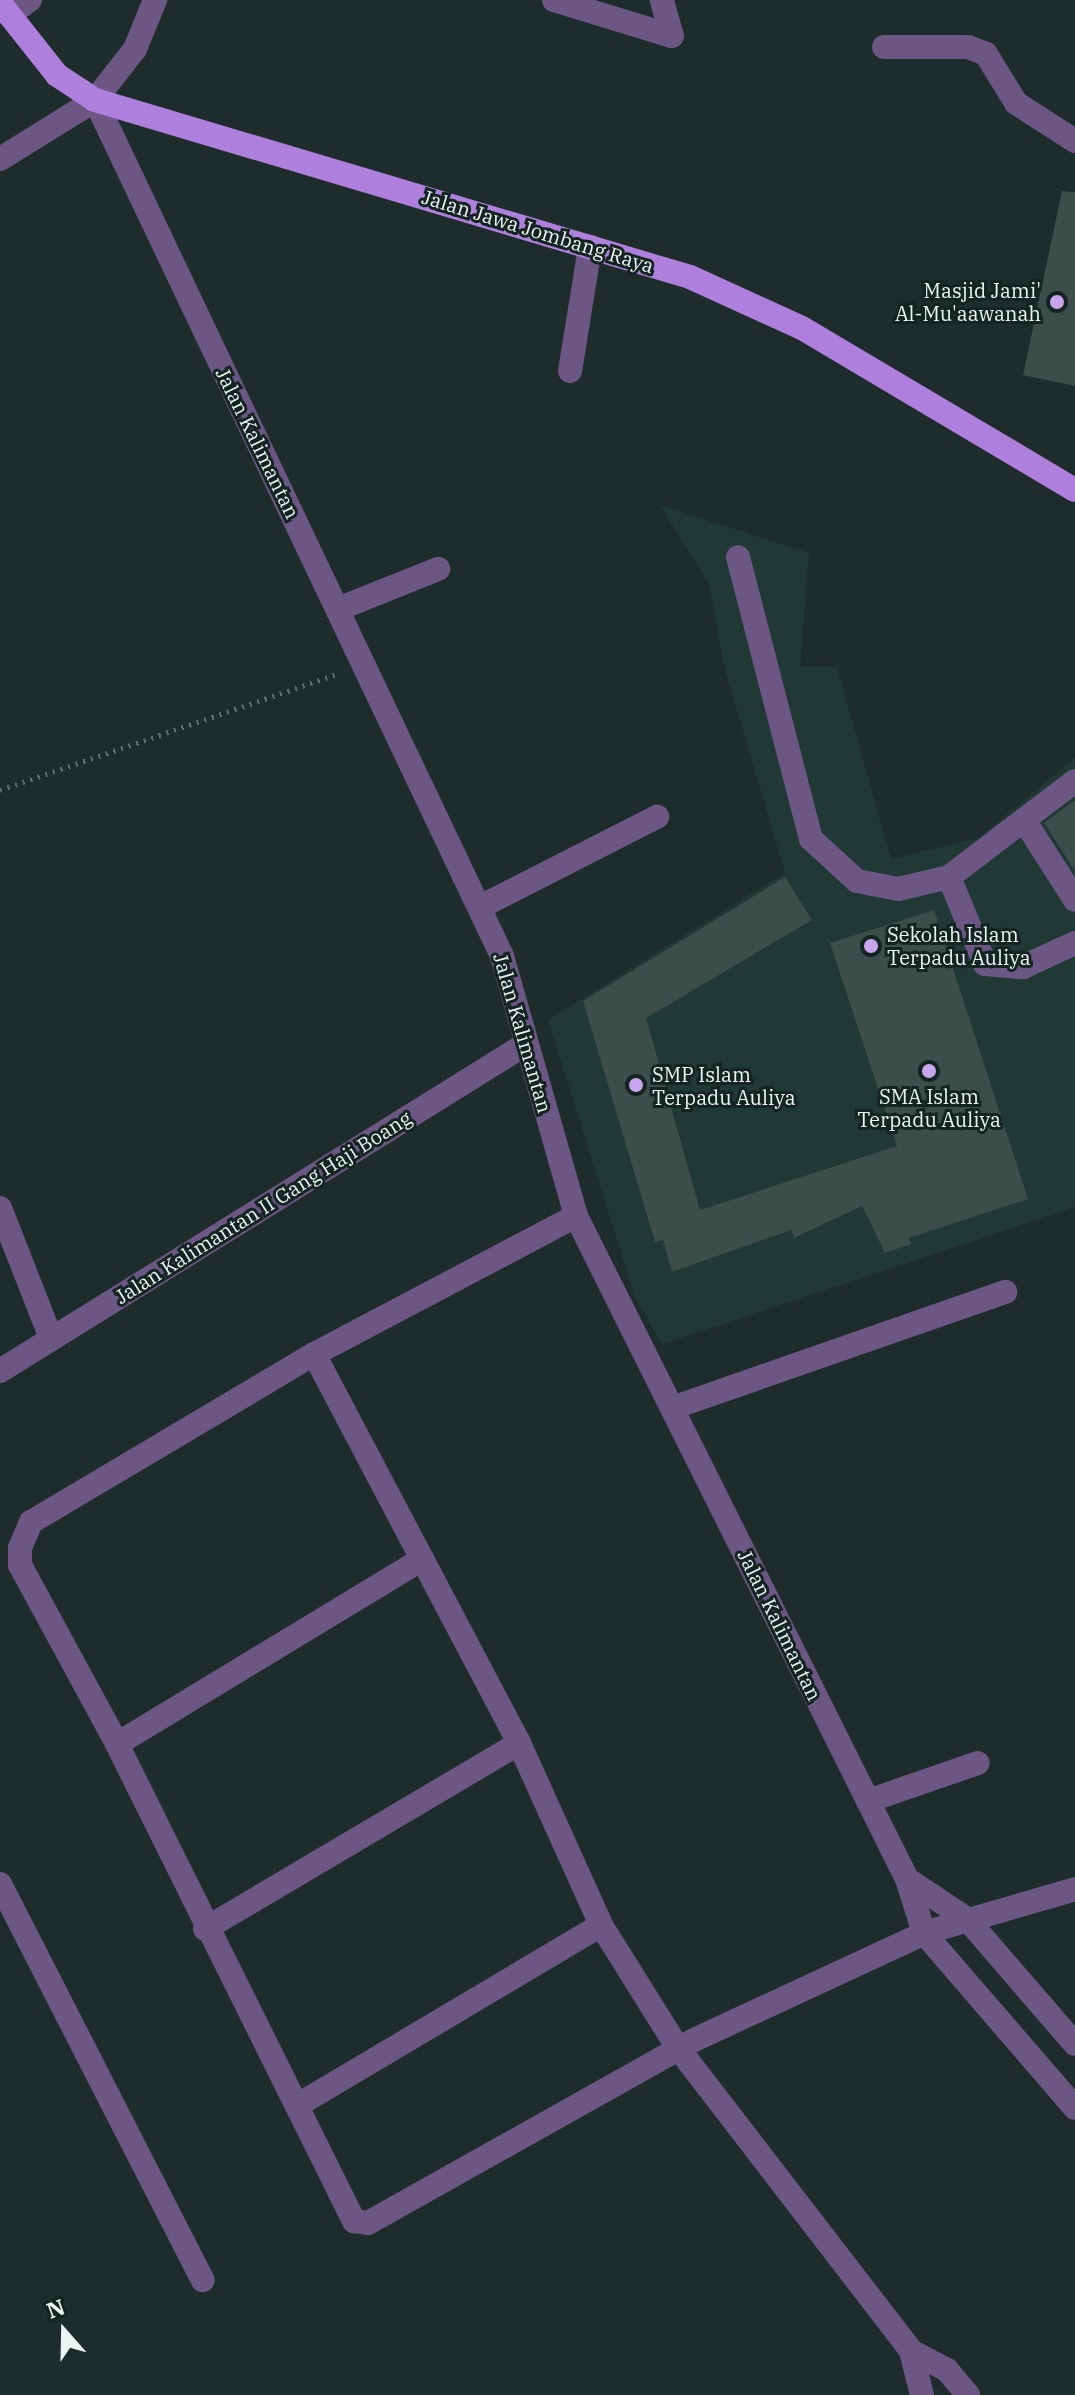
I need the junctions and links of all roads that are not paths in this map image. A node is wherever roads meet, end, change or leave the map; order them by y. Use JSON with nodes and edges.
{"nodes":[{"id":1,"x":30,"y":0,"type":"edge"},
{"id":2,"x":155,"y":0,"type":"edge"},
{"id":3,"x":554,"y":0,"type":"edge"},
{"id":4,"x":662,"y":0,"type":"edge"},
{"id":5,"x":4,"y":9,"type":"edge"},
{"id":6,"x":884,"y":47,"type":"dead end"},
{"id":7,"x":95,"y":100,"type":"junction"},
{"id":8,"x":1075,"y":141,"type":"edge"},
{"id":9,"x":0,"y":159,"type":"edge"},
{"id":10,"x":590,"y":247,"type":"junction"},
{"id":11,"x":570,"y":371,"type":"dead end"},
{"id":12,"x":1075,"y":490,"type":"edge"},
{"id":13,"x":738,"y":557,"type":"dead end"},
{"id":14,"x":438,"y":569,"type":"dead end"},
{"id":15,"x":338,"y":609,"type":"junction"},
{"id":16,"x":1075,"y":781,"type":"edge"},
{"id":17,"x":657,"y":817,"type":"dead end"},
{"id":18,"x":1026,"y":823,"type":"junction"},
{"id":19,"x":949,"y":877,"type":"junction"},
{"id":20,"x":1075,"y":900,"type":"edge"},
{"id":21,"x":480,"y":907,"type":"junction"},
{"id":22,"x":1075,"y":943,"type":"edge"},
{"id":23,"x":526,"y":1044,"type":"junction"},
{"id":24,"x":0,"y":1208,"type":"edge"},
{"id":25,"x":576,"y":1216,"type":"junction"},
{"id":26,"x":1005,"y":1292,"type":"dead end"},
{"id":27,"x":51,"y":1338,"type":"junction"},
{"id":28,"x":314,"y":1354,"type":"junction"},
{"id":29,"x":0,"y":1371,"type":"edge"},
{"id":30,"x":672,"y":1408,"type":"junction"},
{"id":31,"x":422,"y":1559,"type":"junction"},
{"id":32,"x":519,"y":1743,"type":"junction"},
{"id":33,"x":117,"y":1744,"type":"junction"},
{"id":34,"x":978,"y":1763,"type":"dead end"},
{"id":35,"x":868,"y":1801,"type":"junction"},
{"id":36,"x":907,"y":1879,"type":"junction"},
{"id":37,"x":0,"y":1884,"type":"edge"},
{"id":38,"x":1075,"y":1889,"type":"edge"},
{"id":39,"x":967,"y":1919,"type":"junction"},
{"id":40,"x":601,"y":1925,"type":"junction"},
{"id":41,"x":205,"y":1929,"type":"junction"},
{"id":42,"x":924,"y":1933,"type":"junction"},
{"id":43,"x":1075,"y":2044,"type":"edge"},
{"id":44,"x":678,"y":2048,"type":"junction"},
{"id":45,"x":298,"y":2105,"type":"junction"},
{"id":46,"x":1075,"y":2108,"type":"edge"},
{"id":47,"x":203,"y":2280,"type":"dead end"},
{"id":48,"x":911,"y":2351,"type":"junction"},
{"id":49,"x":922,"y":2395,"type":"edge"},
{"id":50,"x":968,"y":2395,"type":"edge"}],
"edges":[{"from":1,"to":5,"type":"street"},
{"from":2,"to":7,"type":"street"},
{"from":3,"to":4,"type":"street"},
{"from":5,"to":7,"type":"main road","name":"Jalan Jawa Jombang Raya"},
{"from":6,"to":8,"type":"street"},
{"from":7,"to":9,"type":"street"},
{"from":7,"to":10,"type":"main road","name":"Jalan Jawa Jombang Raya"},
{"from":7,"to":15,"type":"street","name":"Jalan Kalimantan"},
{"from":10,"to":11,"type":"street"},
{"from":10,"to":12,"type":"main road","name":"Jalan Jawa Jombang Raya"},
{"from":13,"to":19,"type":"street"},
{"from":14,"to":15,"type":"street"},
{"from":15,"to":21,"type":"street","name":"Jalan Kalimantan"},
{"from":16,"to":18,"type":"street"},
{"from":17,"to":21,"type":"street"},
{"from":18,"to":19,"type":"street"},
{"from":18,"to":20,"type":"street"},
{"from":19,"to":22,"type":"street"},
{"from":21,"to":23,"type":"street","name":"Jalan Kalimantan"},
{"from":23,"to":25,"type":"street","name":"Jalan Kalimantan"},
{"from":23,"to":27,"type":"street","name":"Jalan Kalimantan II Gang Haji Boang"},
{"from":24,"to":27,"type":"street"},
{"from":25,"to":28,"type":"street"},
{"from":25,"to":30,"type":"street","name":"Jalan Kalimantan"},
{"from":26,"to":30,"type":"street"},
{"from":27,"to":29,"type":"street","name":"Jalan Kalimantan II Gang Haji Boang"},
{"from":28,"to":31,"type":"street"},
{"from":28,"to":33,"type":"street"},
{"from":30,"to":35,"type":"street","name":"Jalan Kalimantan"},
{"from":31,"to":32,"type":"street"},
{"from":31,"to":33,"type":"street"},
{"from":32,"to":40,"type":"street"},
{"from":32,"to":41,"type":"street"},
{"from":33,"to":41,"type":"street"},
{"from":34,"to":35,"type":"street"},
{"from":35,"to":36,"type":"street","name":"Jalan Kalimantan"},
{"from":36,"to":39,"type":"street","name":"Jalan Kalimantan"},
{"from":36,"to":42,"type":"street","name":"Jalan Kalimantan"},
{"from":37,"to":47,"type":"street"},
{"from":38,"to":39,"type":"street"},
{"from":39,"to":42,"type":"street"},
{"from":39,"to":43,"type":"street","name":"Jalan Kalimantan"},
{"from":40,"to":44,"type":"street"},
{"from":40,"to":45,"type":"street"},
{"from":41,"to":45,"type":"street"},
{"from":42,"to":44,"type":"street"},
{"from":42,"to":46,"type":"street","name":"Jalan Kalimantan"},
{"from":44,"to":45,"type":"street"},
{"from":44,"to":48,"type":"street"},
{"from":48,"to":49,"type":"street"},
{"from":48,"to":50,"type":"street"}]}
